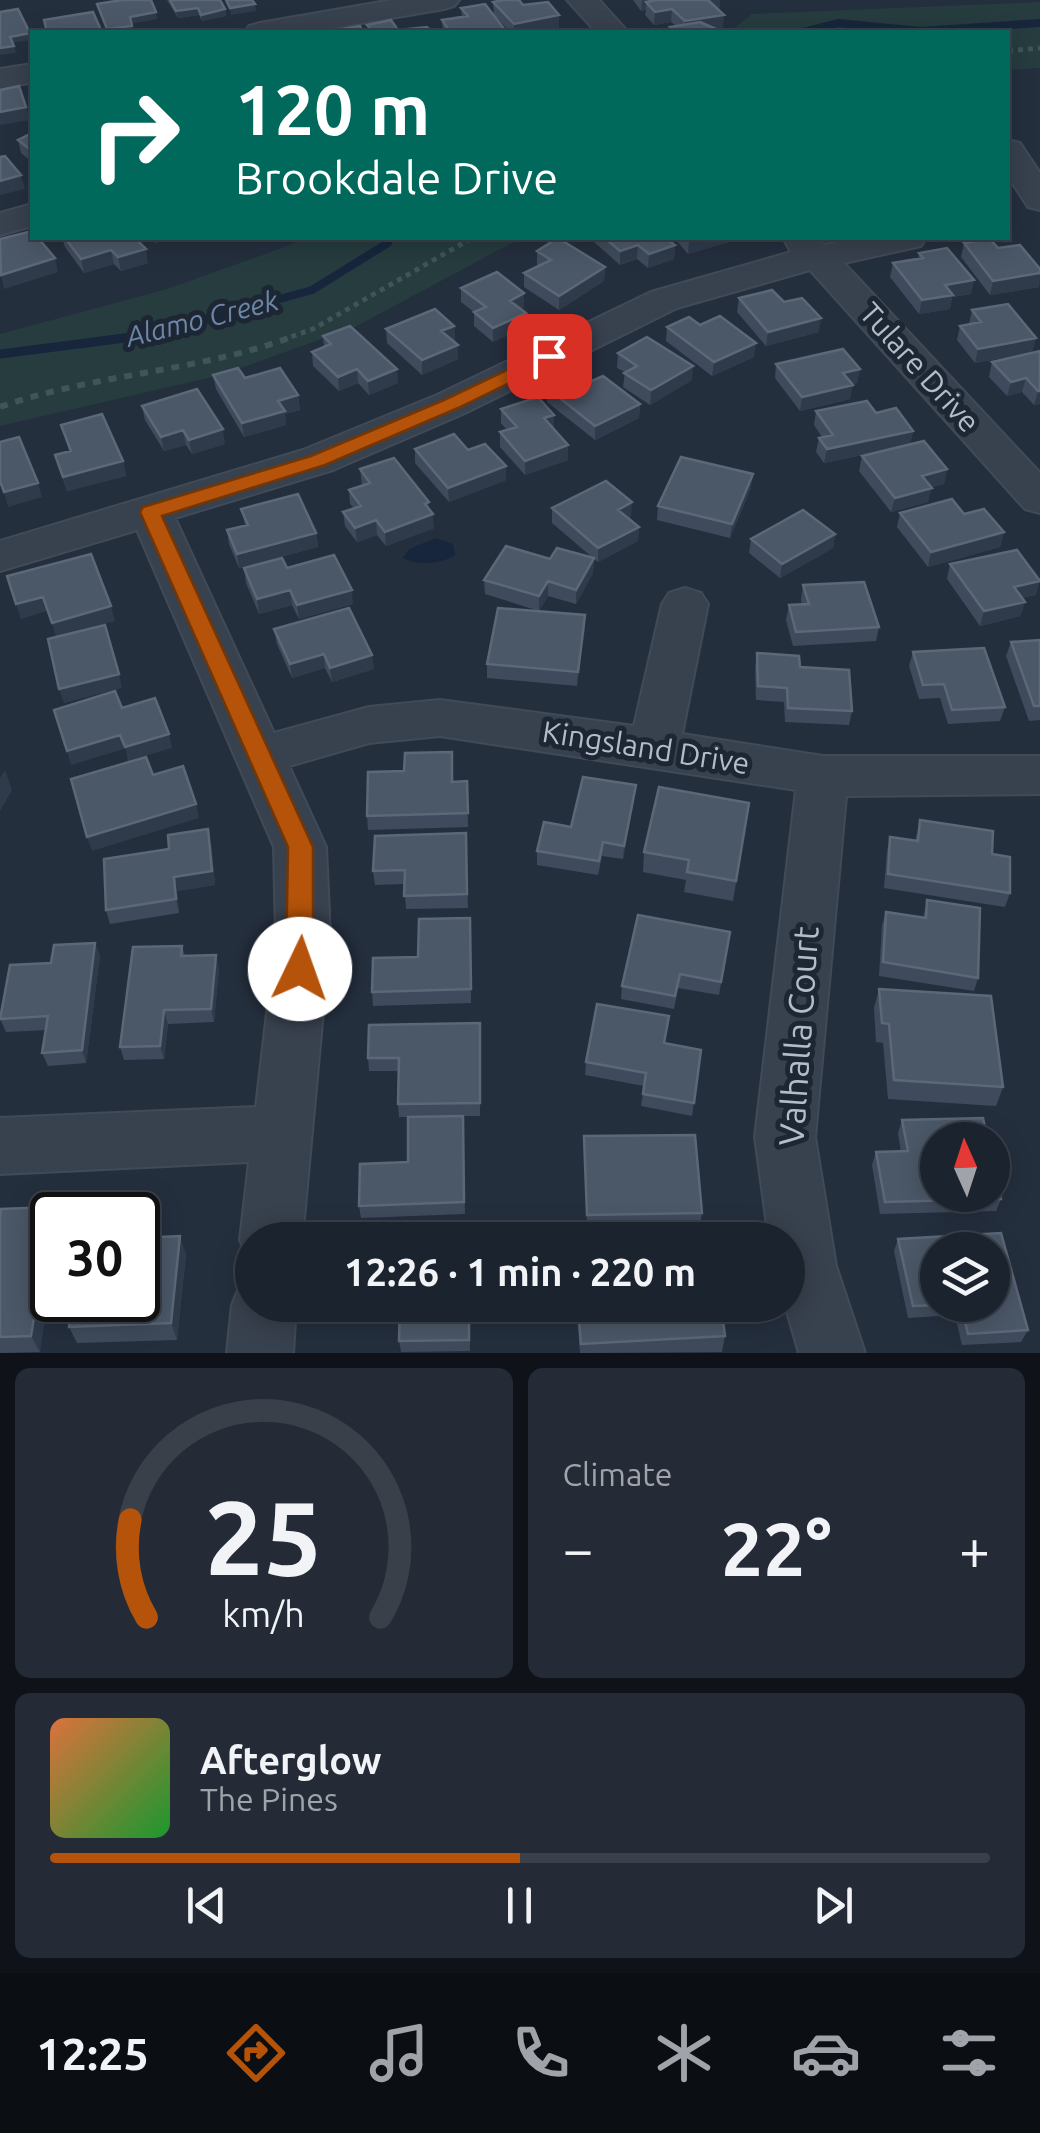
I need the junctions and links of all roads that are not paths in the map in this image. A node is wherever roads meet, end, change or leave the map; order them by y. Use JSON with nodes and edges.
{"nodes":[{"id":1,"x":444,"y":0,"type":"edge"},
{"id":2,"x":582,"y":0,"type":"edge"},
{"id":3,"x":272,"y":30,"type":"edge"},
{"id":4,"x":611,"y":30,"type":"edge"},
{"id":5,"x":30,"y":73,"type":"edge"},
{"id":6,"x":0,"y":79,"type":"edge"},
{"id":7,"x":1010,"y":155,"type":"edge"},
{"id":8,"x":1032,"y":211,"type":"edge"},
{"id":9,"x":30,"y":215,"type":"edge"},
{"id":10,"x":0,"y":224,"type":"edge"},
{"id":11,"x":885,"y":240,"type":"edge"},
{"id":12,"x":806,"y":247,"type":"edge"},
{"id":13,"x":1040,"y":499,"type":"edge"},
{"id":14,"x":150,"y":512,"type":"junction"},
{"id":15,"x":0,"y":556,"type":"edge"},
{"id":16,"x":685,"y":604,"type":"dead end"},
{"id":17,"x":654,"y":748,"type":"junction"},
{"id":18,"x":257,"y":756,"type":"junction"},
{"id":19,"x":823,"y":774,"type":"junction"},
{"id":20,"x":1040,"y":775,"type":"edge"},
{"id":21,"x":281,"y":1133,"type":"junction"},
{"id":22,"x":0,"y":1146,"type":"edge"},
{"id":23,"x":272,"y":1222,"type":"edge"},
{"id":24,"x":263,"y":1322,"type":"edge"},
{"id":25,"x":260,"y":1353,"type":"edge"},
{"id":26,"x":832,"y":1353,"type":"edge"}],
"edges":[{"from":1,"to":3,"type":"street"},
{"from":2,"to":4,"type":"street"},
{"from":5,"to":6,"type":"street"},
{"from":7,"to":8,"type":"street"},
{"from":9,"to":10,"type":"street"},
{"from":11,"to":12,"type":"street"},
{"from":12,"to":13,"type":"street","name":"Tulare Drive"},
{"from":12,"to":14,"type":"street"},
{"from":14,"to":15,"type":"street"},
{"from":14,"to":18,"type":"street"},
{"from":16,"to":17,"type":"street"},
{"from":17,"to":18,"type":"street","name":"Kingsland Drive"},
{"from":17,"to":19,"type":"street","name":"Kingsland Drive"},
{"from":18,"to":21,"type":"street"},
{"from":19,"to":20,"type":"street","name":"Kingsland Drive"},
{"from":19,"to":26,"type":"street","name":"Valhalla Court"},
{"from":21,"to":22,"type":"street"},
{"from":21,"to":23,"type":"street"},
{"from":24,"to":25,"type":"street"}]}
